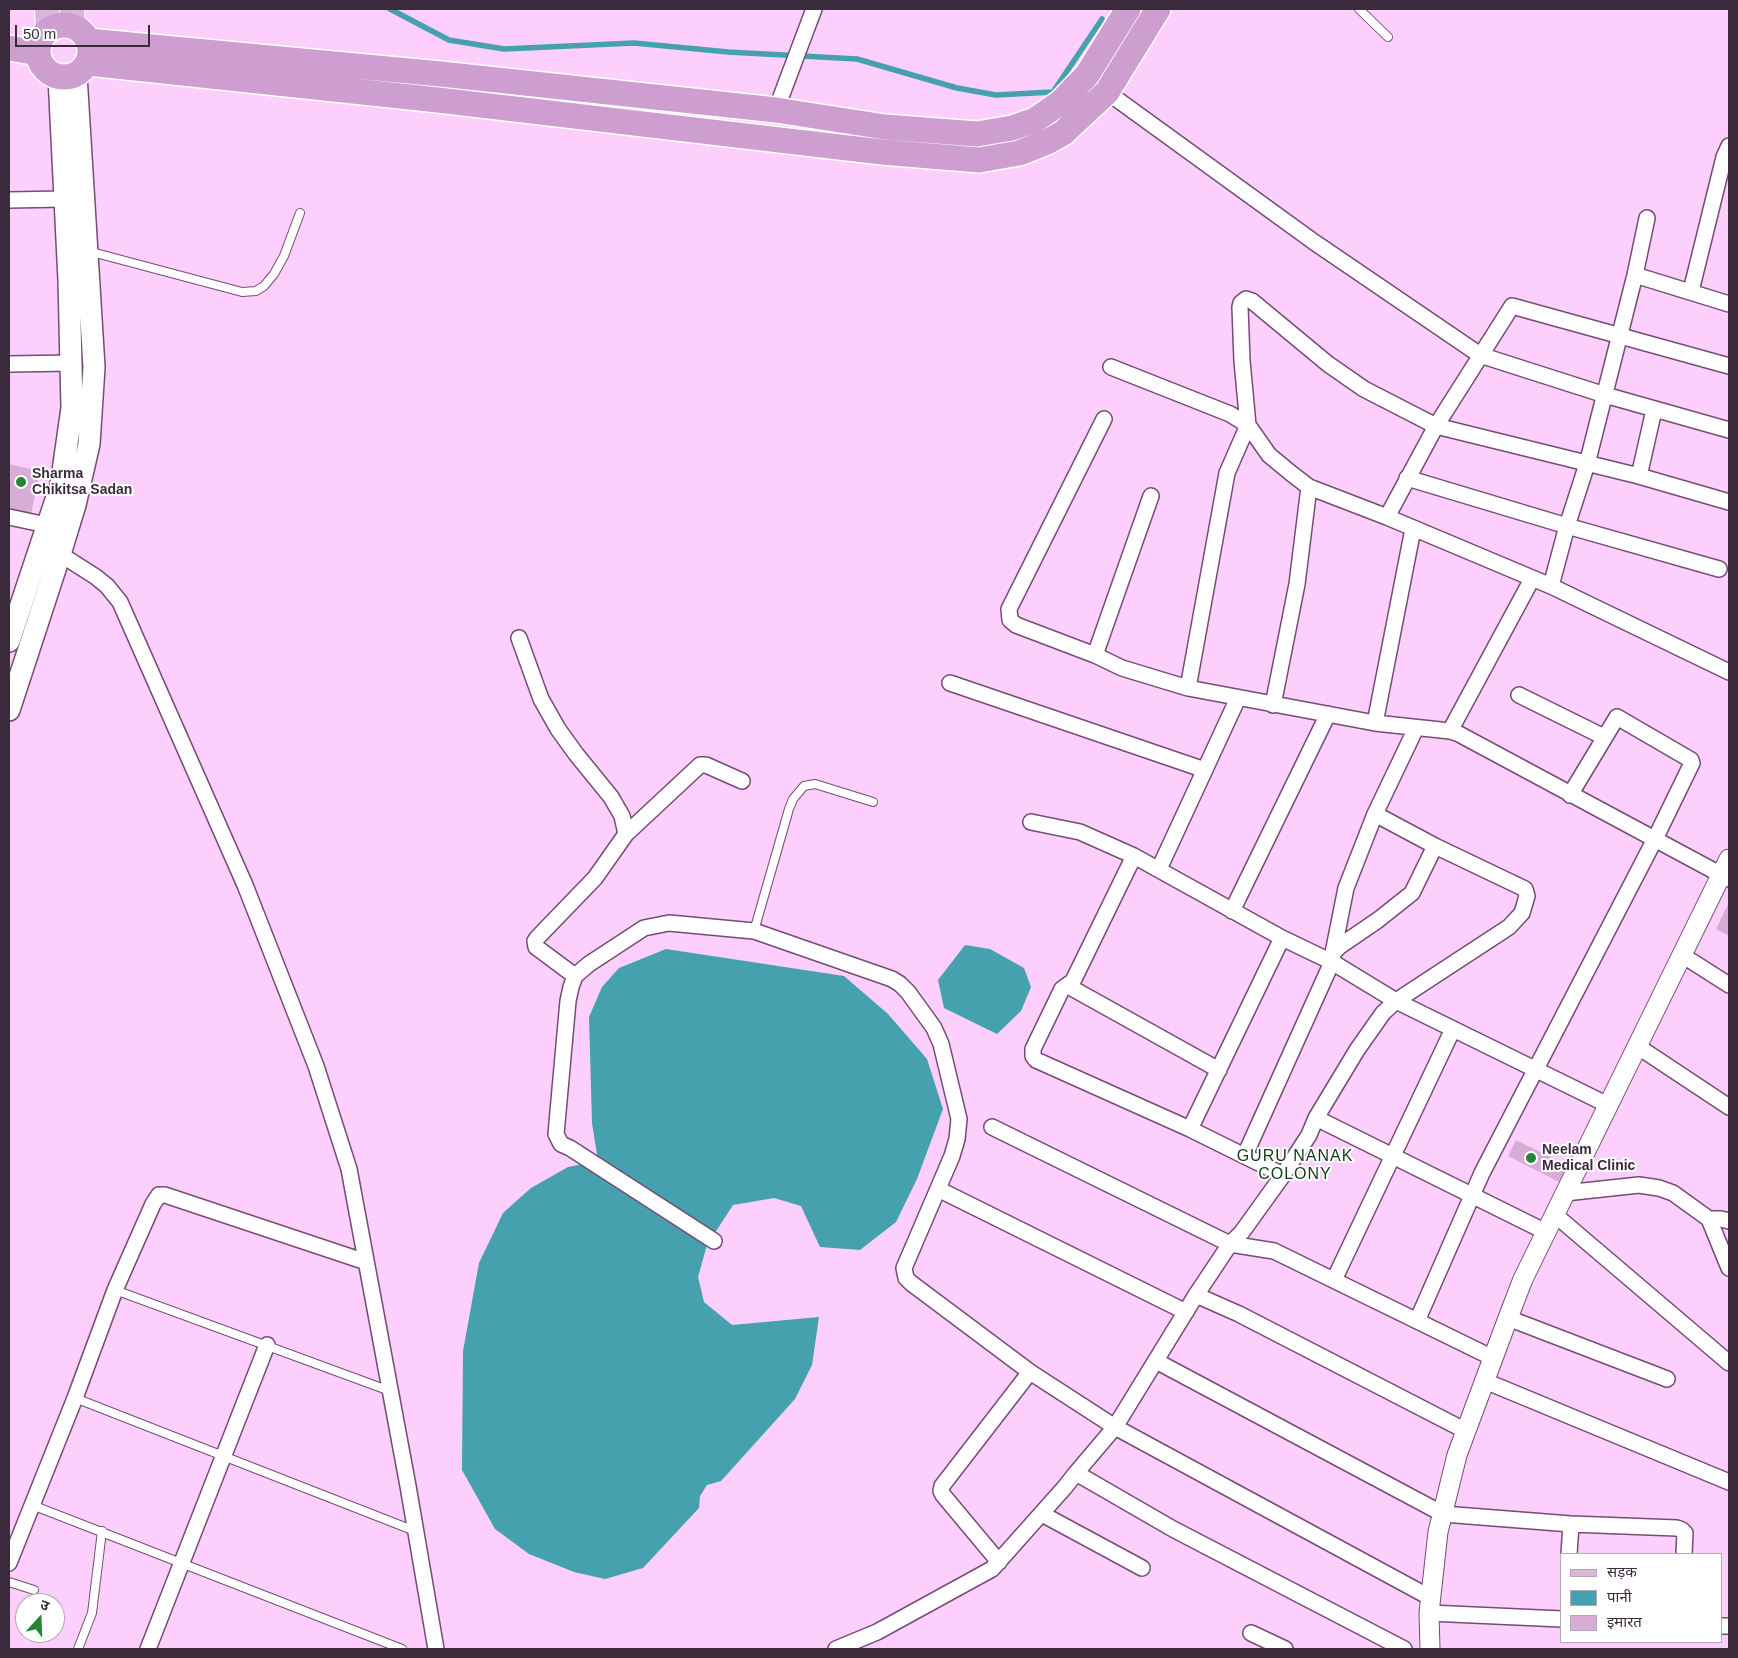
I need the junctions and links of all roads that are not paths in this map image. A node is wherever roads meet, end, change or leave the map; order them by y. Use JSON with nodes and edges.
{"nodes":[{"id":1,"x":814,"y":9,"type":"edge"},
{"id":2,"x":1128,"y":9,"type":"edge"},
{"id":3,"x":1158,"y":9,"type":"edge"},
{"id":4,"x":1359,"y":9,"type":"edge"},
{"id":5,"x":44,"y":31,"type":"edge"},
{"id":6,"x":1388,"y":38,"type":"dead end"},
{"id":7,"x":9,"y":48,"type":"edge"},
{"id":8,"x":76,"y":48,"type":"edge"},
{"id":9,"x":1107,"y":92,"type":"junction"},
{"id":10,"x":776,"y":110,"type":"junction"},
{"id":11,"x":1729,"y":146,"type":"edge"},
{"id":12,"x":65,"y":199,"type":"junction"},
{"id":13,"x":9,"y":200,"type":"edge"},
{"id":14,"x":300,"y":213,"type":"dead end"},
{"id":15,"x":1647,"y":218,"type":"dead end"},
{"id":16,"x":77,"y":248,"type":"junction"},
{"id":17,"x":1635,"y":275,"type":"junction"},
{"id":18,"x":1691,"y":292,"type":"junction"},
{"id":19,"x":1729,"y":304,"type":"edge"},
{"id":20,"x":1620,"y":336,"type":"junction"},
{"id":21,"x":1480,"y":355,"type":"junction"},
{"id":22,"x":71,"y":363,"type":"junction"},
{"id":23,"x":9,"y":364,"type":"edge"},
{"id":24,"x":1729,"y":366,"type":"edge"},
{"id":25,"x":1111,"y":367,"type":"dead end"},
{"id":26,"x":1605,"y":395,"type":"junction"},
{"id":27,"x":1654,"y":410,"type":"junction"},
{"id":28,"x":1104,"y":419,"type":"dead end"},
{"id":29,"x":1248,"y":425,"type":"junction"},
{"id":30,"x":1436,"y":426,"type":"junction"},
{"id":31,"x":1729,"y":430,"type":"edge"},
{"id":32,"x":1587,"y":464,"type":"junction"},
{"id":33,"x":1639,"y":476,"type":"junction"},
{"id":34,"x":1407,"y":478,"type":"junction"},
{"id":35,"x":1309,"y":487,"type":"junction"},
{"id":36,"x":1151,"y":496,"type":"dead end"},
{"id":37,"x":1729,"y":502,"type":"edge"},
{"id":38,"x":1387,"y":517,"type":"junction"},
{"id":39,"x":9,"y":518,"type":"edge"},
{"id":40,"x":1567,"y":526,"type":"junction"},
{"id":41,"x":58,"y":527,"type":"junction"},
{"id":42,"x":1413,"y":529,"type":"junction"},
{"id":43,"x":40,"y":546,"type":"junction"},
{"id":44,"x":60,"y":554,"type":"junction"},
{"id":45,"x":1719,"y":569,"type":"dead end"},
{"id":46,"x":1532,"y":579,"type":"junction"},
{"id":47,"x":1551,"y":586,"type":"junction"},
{"id":48,"x":519,"y":638,"type":"dead end"},
{"id":49,"x":9,"y":641,"type":"edge"},
{"id":50,"x":1095,"y":655,"type":"junction"},
{"id":51,"x":1729,"y":672,"type":"edge"},
{"id":52,"x":950,"y":683,"type":"dead end"},
{"id":53,"x":1188,"y":688,"type":"junction"},
{"id":54,"x":1519,"y":695,"type":"dead end"},
{"id":55,"x":1238,"y":698,"type":"junction"},
{"id":56,"x":1274,"y":705,"type":"junction"},
{"id":57,"x":9,"y":710,"type":"edge"},
{"id":58,"x":1328,"y":714,"type":"junction"},
{"id":59,"x":1375,"y":723,"type":"junction"},
{"id":60,"x":1416,"y":728,"type":"junction"},
{"id":61,"x":1450,"y":731,"type":"junction"},
{"id":62,"x":1604,"y":737,"type":"junction"},
{"id":63,"x":1205,"y":770,"type":"junction"},
{"id":64,"x":742,"y":781,"type":"dead end"},
{"id":65,"x":1570,"y":795,"type":"junction"},
{"id":66,"x":873,"y":802,"type":"dead end"},
{"id":67,"x":1375,"y":814,"type":"junction"},
{"id":68,"x":1031,"y":822,"type":"dead end"},
{"id":69,"x":626,"y":834,"type":"junction"},
{"id":70,"x":1655,"y":839,"type":"junction"},
{"id":71,"x":1436,"y":846,"type":"junction"},
{"id":72,"x":1134,"y":856,"type":"junction"},
{"id":73,"x":1159,"y":869,"type":"junction"},
{"id":74,"x":1727,"y":871,"type":"edge"},
{"id":75,"x":1232,"y":911,"type":"junction"},
{"id":76,"x":754,"y":931,"type":"junction"},
{"id":77,"x":1282,"y":938,"type":"junction"},
{"id":78,"x":1682,"y":955,"type":"junction"},
{"id":79,"x":1332,"y":957,"type":"junction"},
{"id":80,"x":575,"y":976,"type":"junction"},
{"id":81,"x":1729,"y":985,"type":"edge"},
{"id":82,"x":1068,"y":986,"type":"junction"},
{"id":83,"x":1396,"y":1001,"type":"junction"},
{"id":84,"x":1453,"y":1029,"type":"junction"},
{"id":85,"x":1637,"y":1046,"type":"junction"},
{"id":86,"x":1219,"y":1070,"type":"junction"},
{"id":87,"x":1536,"y":1070,"type":"junction"},
{"id":88,"x":1608,"y":1106,"type":"junction"},
{"id":89,"x":1729,"y":1107,"type":"edge"},
{"id":90,"x":1316,"y":1118,"type":"junction"},
{"id":91,"x":992,"y":1127,"type":"dead end"},
{"id":92,"x":1190,"y":1129,"type":"junction"},
{"id":93,"x":1245,"y":1155,"type":"junction"},
{"id":94,"x":1393,"y":1156,"type":"junction"},
{"id":95,"x":1282,"y":1175,"type":"junction"},
{"id":96,"x":938,"y":1189,"type":"junction"},
{"id":97,"x":1565,"y":1193,"type":"junction"},
{"id":98,"x":1472,"y":1195,"type":"junction"},
{"id":99,"x":1554,"y":1214,"type":"junction"},
{"id":100,"x":1709,"y":1219,"type":"junction"},
{"id":101,"x":1729,"y":1221,"type":"edge"},
{"id":102,"x":1546,"y":1232,"type":"junction"},
{"id":103,"x":714,"y":1241,"type":"dead end"},
{"id":104,"x":1230,"y":1244,"type":"junction"},
{"id":105,"x":366,"y":1262,"type":"junction"},
{"id":106,"x":1729,"y":1268,"type":"edge"},
{"id":107,"x":1334,"y":1280,"type":"junction"},
{"id":108,"x":115,"y":1290,"type":"junction"},
{"id":109,"x":1196,"y":1295,"type":"junction"},
{"id":110,"x":1186,"y":1312,"type":"junction"},
{"id":111,"x":1508,"y":1318,"type":"junction"},
{"id":112,"x":1417,"y":1321,"type":"junction"},
{"id":113,"x":267,"y":1345,"type":"junction"},
{"id":114,"x":1493,"y":1358,"type":"junction"},
{"id":115,"x":1156,"y":1361,"type":"junction"},
{"id":116,"x":1729,"y":1363,"type":"edge"},
{"id":117,"x":1030,"y":1372,"type":"junction"},
{"id":118,"x":1667,"y":1379,"type":"dead end"},
{"id":119,"x":1484,"y":1381,"type":"junction"},
{"id":120,"x":390,"y":1391,"type":"junction"},
{"id":121,"x":75,"y":1398,"type":"junction"},
{"id":122,"x":1115,"y":1427,"type":"junction"},
{"id":123,"x":1466,"y":1430,"type":"junction"},
{"id":124,"x":224,"y":1456,"type":"junction"},
{"id":125,"x":1076,"y":1472,"type":"junction"},
{"id":126,"x":1729,"y":1482,"type":"edge"},
{"id":127,"x":32,"y":1505,"type":"junction"},
{"id":128,"x":1042,"y":1514,"type":"junction"},
{"id":129,"x":1442,"y":1514,"type":"junction"},
{"id":130,"x":1571,"y":1524,"type":"junction"},
{"id":131,"x":415,"y":1530,"type":"junction"},
{"id":132,"x":102,"y":1531,"type":"junction"},
{"id":133,"x":1569,"y":1553,"type":"edge"},
{"id":134,"x":1684,"y":1553,"type":"edge"},
{"id":135,"x":998,"y":1562,"type":"junction"},
{"id":136,"x":9,"y":1563,"type":"edge"},
{"id":137,"x":181,"y":1565,"type":"junction"},
{"id":138,"x":1142,"y":1568,"type":"dead end"},
{"id":139,"x":9,"y":1582,"type":"edge"},
{"id":140,"x":34,"y":1590,"type":"dead end"},
{"id":141,"x":1430,"y":1606,"type":"junction"},
{"id":142,"x":1560,"y":1619,"type":"edge"},
{"id":143,"x":1251,"y":1633,"type":"dead end"},
{"id":144,"x":864,"y":1644,"type":"edge"},
{"id":145,"x":78,"y":1649,"type":"edge"},
{"id":146,"x":148,"y":1649,"type":"edge"},
{"id":147,"x":402,"y":1649,"type":"edge"},
{"id":148,"x":436,"y":1649,"type":"edge"},
{"id":149,"x":836,"y":1649,"type":"edge"},
{"id":150,"x":1285,"y":1649,"type":"edge"},
{"id":151,"x":1404,"y":1649,"type":"edge"},
{"id":152,"x":1430,"y":1649,"type":"edge"}],
"edges":[{"from":1,"to":10,"type":"street"},
{"from":2,"to":10,"type":"highway"},
{"from":3,"to":9,"type":"highway"},
{"from":4,"to":6,"type":"lane"},
{"from":5,"to":7,"type":"highway"},
{"from":5,"to":8,"type":"highway"},
{"from":5,"to":8,"type":"highway"},
{"from":8,"to":9,"type":"highway"},
{"from":8,"to":10,"type":"highway"},
{"from":8,"to":12,"type":"main road"},
{"from":8,"to":16,"type":"main road"},
{"from":9,"to":21,"type":"street"},
{"from":11,"to":18,"type":"street"},
{"from":12,"to":13,"type":"street"},
{"from":12,"to":16,"type":"main road"},
{"from":14,"to":16,"type":"lane"},
{"from":15,"to":17,"type":"street"},
{"from":16,"to":22,"type":"main road"},
{"from":16,"to":41,"type":"main road"},
{"from":17,"to":18,"type":"street"},
{"from":17,"to":20,"type":"street"},
{"from":18,"to":19,"type":"street"},
{"from":20,"to":21,"type":"street"},
{"from":20,"to":24,"type":"street"},
{"from":20,"to":26,"type":"street"},
{"from":21,"to":26,"type":"street"},
{"from":21,"to":30,"type":"street"},
{"from":22,"to":23,"type":"street"},
{"from":22,"to":41,"type":"main road"},
{"from":25,"to":29,"type":"street"},
{"from":26,"to":27,"type":"street"},
{"from":26,"to":32,"type":"street"},
{"from":27,"to":31,"type":"street"},
{"from":27,"to":33,"type":"street"},
{"from":28,"to":50,"type":"street"},
{"from":29,"to":30,"type":"street"},
{"from":29,"to":35,"type":"street"},
{"from":29,"to":53,"type":"street"},
{"from":30,"to":32,"type":"street"},
{"from":30,"to":34,"type":"street"},
{"from":32,"to":33,"type":"street"},
{"from":32,"to":40,"type":"street"},
{"from":33,"to":37,"type":"street"},
{"from":34,"to":38,"type":"street"},
{"from":34,"to":40,"type":"street"},
{"from":35,"to":38,"type":"street"},
{"from":35,"to":56,"type":"street"},
{"from":36,"to":50,"type":"street"},
{"from":38,"to":42,"type":"street"},
{"from":39,"to":41,"type":"street"},
{"from":40,"to":45,"type":"street"},
{"from":40,"to":47,"type":"street"},
{"from":41,"to":43,"type":"main road"},
{"from":41,"to":44,"type":"main road"},
{"from":42,"to":46,"type":"street"},
{"from":42,"to":59,"type":"street"},
{"from":43,"to":44,"type":"street"},
{"from":43,"to":49,"type":"main road"},
{"from":44,"to":57,"type":"main road"},
{"from":44,"to":105,"type":"street"},
{"from":46,"to":47,"type":"street"},
{"from":46,"to":61,"type":"street"},
{"from":47,"to":51,"type":"street"},
{"from":48,"to":69,"type":"street"},
{"from":50,"to":53,"type":"street"},
{"from":52,"to":63,"type":"street"},
{"from":53,"to":55,"type":"street"},
{"from":54,"to":62,"type":"street"},
{"from":55,"to":56,"type":"street"},
{"from":55,"to":63,"type":"street"},
{"from":56,"to":58,"type":"street"},
{"from":58,"to":59,"type":"street"},
{"from":58,"to":75,"type":"street"},
{"from":59,"to":60,"type":"street"},
{"from":60,"to":61,"type":"street"},
{"from":60,"to":67,"type":"street"},
{"from":61,"to":65,"type":"street"},
{"from":62,"to":65,"type":"street"},
{"from":62,"to":70,"type":"street"},
{"from":63,"to":73,"type":"street"},
{"from":64,"to":69,"type":"street"},
{"from":65,"to":70,"type":"street"},
{"from":66,"to":76,"type":"lane"},
{"from":67,"to":71,"type":"street"},
{"from":67,"to":79,"type":"street"},
{"from":68,"to":72,"type":"street"},
{"from":69,"to":80,"type":"street"},
{"from":70,"to":74,"type":"street"},
{"from":70,"to":87,"type":"street"},
{"from":71,"to":79,"type":"street"},
{"from":71,"to":83,"type":"street"},
{"from":72,"to":73,"type":"street"},
{"from":72,"to":82,"type":"street"},
{"from":73,"to":75,"type":"street"},
{"from":74,"to":78,"type":"street"},
{"from":75,"to":77,"type":"street"},
{"from":76,"to":80,"type":"street"},
{"from":76,"to":96,"type":"street"},
{"from":77,"to":79,"type":"street"},
{"from":77,"to":86,"type":"street"},
{"from":78,"to":81,"type":"street"},
{"from":78,"to":85,"type":"street"},
{"from":79,"to":83,"type":"street"},
{"from":79,"to":93,"type":"street"},
{"from":80,"to":103,"type":"street"},
{"from":82,"to":86,"type":"street"},
{"from":82,"to":92,"type":"street"},
{"from":83,"to":84,"type":"street"},
{"from":83,"to":90,"type":"street"},
{"from":84,"to":87,"type":"street"},
{"from":84,"to":94,"type":"street"},
{"from":85,"to":88,"type":"street"},
{"from":85,"to":89,"type":"street"},
{"from":86,"to":92,"type":"street"},
{"from":87,"to":88,"type":"street"},
{"from":87,"to":98,"type":"street"},
{"from":88,"to":97,"type":"street"},
{"from":90,"to":94,"type":"street"},
{"from":90,"to":95,"type":"street"},
{"from":91,"to":104,"type":"street"},
{"from":92,"to":93,"type":"street"},
{"from":93,"to":95,"type":"street"},
{"from":94,"to":98,"type":"street"},
{"from":94,"to":107,"type":"street"},
{"from":95,"to":104,"type":"street"},
{"from":96,"to":110,"type":"street"},
{"from":96,"to":117,"type":"street"},
{"from":97,"to":99,"type":"street"},
{"from":97,"to":100,"type":"street"},
{"from":98,"to":102,"type":"street"},
{"from":98,"to":112,"type":"street"},
{"from":99,"to":102,"type":"street"},
{"from":99,"to":116,"type":"street"},
{"from":100,"to":101,"type":"street"},
{"from":100,"to":106,"type":"street"},
{"from":102,"to":111,"type":"street"},
{"from":104,"to":107,"type":"street"},
{"from":104,"to":109,"type":"street"},
{"from":105,"to":108,"type":"street"},
{"from":105,"to":120,"type":"street"},
{"from":107,"to":112,"type":"street"},
{"from":108,"to":113,"type":"lane"},
{"from":108,"to":121,"type":"street"},
{"from":109,"to":110,"type":"street"},
{"from":109,"to":123,"type":"street"},
{"from":110,"to":115,"type":"street"},
{"from":111,"to":114,"type":"street"},
{"from":111,"to":118,"type":"street"},
{"from":112,"to":114,"type":"street"},
{"from":113,"to":120,"type":"lane"},
{"from":113,"to":124,"type":"street"},
{"from":114,"to":119,"type":"street"},
{"from":115,"to":122,"type":"street"},
{"from":115,"to":129,"type":"street"},
{"from":117,"to":122,"type":"street"},
{"from":117,"to":135,"type":"street"},
{"from":119,"to":123,"type":"street"},
{"from":119,"to":126,"type":"street"},
{"from":120,"to":131,"type":"street"},
{"from":121,"to":124,"type":"lane"},
{"from":121,"to":127,"type":"street"},
{"from":122,"to":125,"type":"street"},
{"from":122,"to":141,"type":"street"},
{"from":123,"to":129,"type":"street"},
{"from":124,"to":131,"type":"lane"},
{"from":124,"to":137,"type":"street"},
{"from":125,"to":128,"type":"street"},
{"from":125,"to":151,"type":"street"},
{"from":127,"to":132,"type":"lane"},
{"from":127,"to":136,"type":"street"},
{"from":128,"to":135,"type":"street"},
{"from":128,"to":138,"type":"street"},
{"from":129,"to":130,"type":"street"},
{"from":129,"to":141,"type":"street"},
{"from":130,"to":133,"type":"street"},
{"from":130,"to":134,"type":"street"},
{"from":131,"to":148,"type":"street"},
{"from":132,"to":137,"type":"lane"},
{"from":132,"to":145,"type":"lane"},
{"from":135,"to":144,"type":"street"},
{"from":137,"to":146,"type":"street"},
{"from":137,"to":147,"type":"lane"},
{"from":139,"to":140,"type":"lane"},
{"from":141,"to":142,"type":"street"},
{"from":141,"to":152,"type":"street"},
{"from":143,"to":150,"type":"street"},
{"from":144,"to":149,"type":"street"}]}
